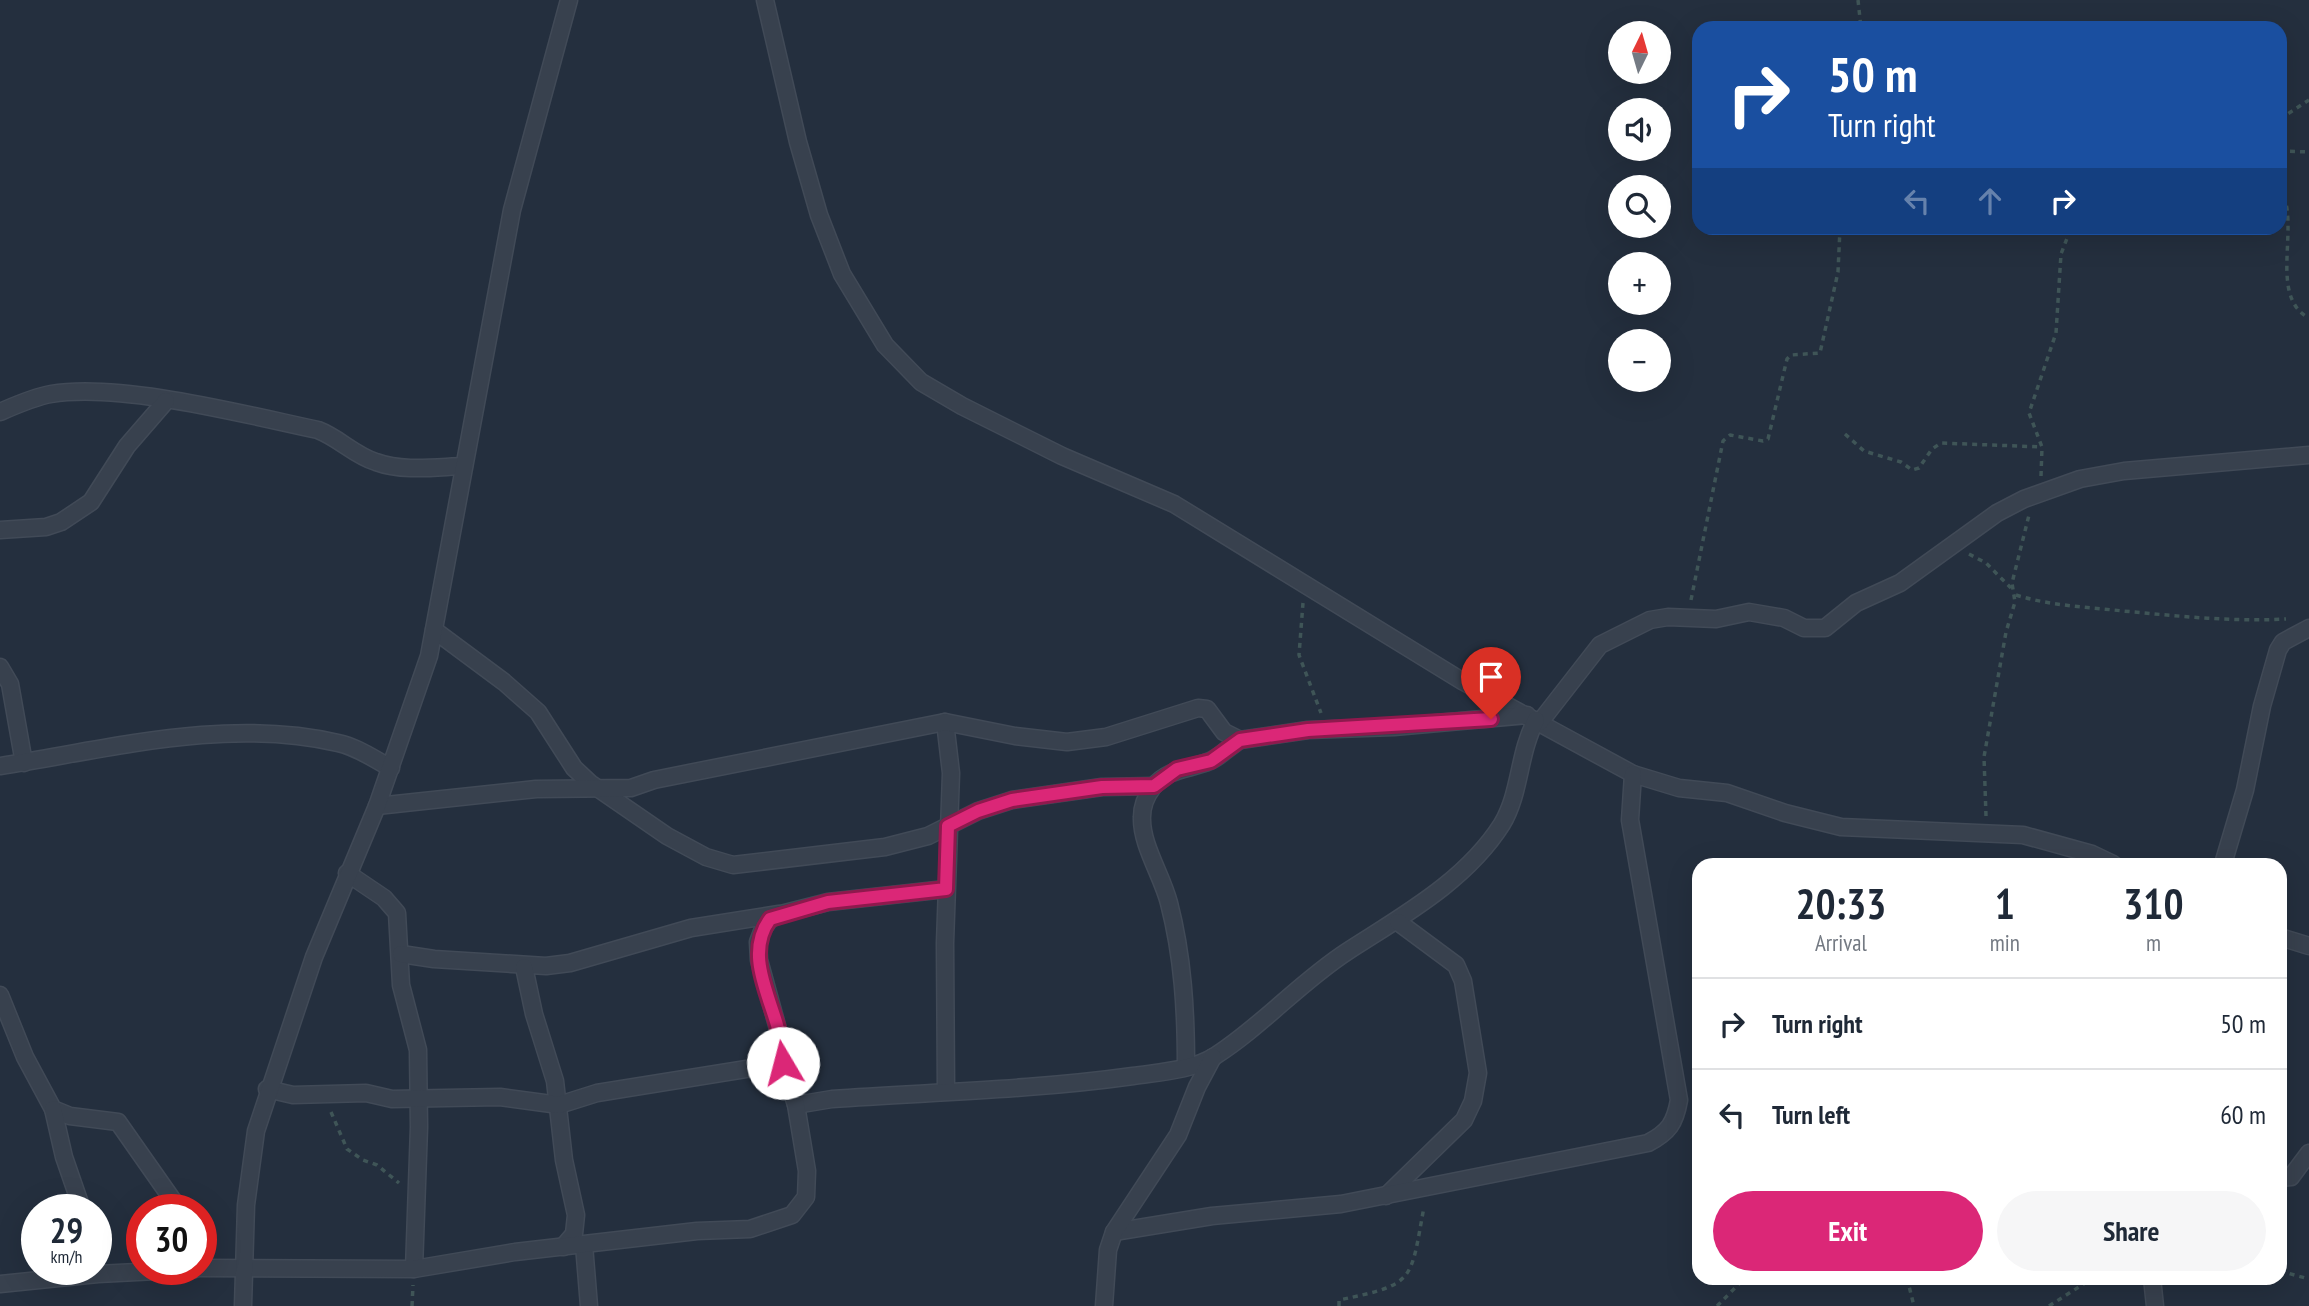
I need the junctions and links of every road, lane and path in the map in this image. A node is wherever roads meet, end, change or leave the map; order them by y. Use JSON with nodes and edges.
{"nodes":[{"id":1,"x":569,"y":0,"type":"edge"},
{"id":2,"x":765,"y":0,"type":"edge"},
{"id":3,"x":1858,"y":0,"type":"edge"},
{"id":4,"x":1860,"y":21,"type":"edge"},
{"id":5,"x":2309,"y":100,"type":"edge"},
{"id":6,"x":2287,"y":115,"type":"edge"},
{"id":7,"x":2287,"y":151,"type":"edge"},
{"id":8,"x":2309,"y":152,"type":"edge"},
{"id":9,"x":2287,"y":215,"type":"edge"},
{"id":10,"x":1840,"y":235,"type":"edge"},
{"id":11,"x":2068,"y":235,"type":"edge"},
{"id":12,"x":2309,"y":318,"type":"edge"},
{"id":13,"x":166,"y":401,"type":"junction"},
{"id":14,"x":0,"y":412,"type":"edge"},
{"id":15,"x":1846,"y":434,"type":"dead end"},
{"id":16,"x":2042,"y":447,"type":"junction"},
{"id":17,"x":2309,"y":455,"type":"edge"},
{"id":18,"x":464,"y":466,"type":"junction"},
{"id":19,"x":2041,"y":493,"type":"junction"},
{"id":20,"x":0,"y":530,"type":"edge"},
{"id":21,"x":1947,"y":549,"type":"junction"},
{"id":22,"x":1306,"y":587,"type":"junction"},
{"id":23,"x":2013,"y":590,"type":"junction"},
{"id":24,"x":2015,"y":595,"type":"junction"},
{"id":25,"x":1687,"y":617,"type":"junction"},
{"id":26,"x":2303,"y":624,"type":"edge"},
{"id":27,"x":434,"y":630,"type":"junction"},
{"id":28,"x":0,"y":667,"type":"edge"},
{"id":29,"x":1534,"y":719,"type":"junction"},
{"id":30,"x":946,"y":722,"type":"junction"},
{"id":31,"x":1328,"y":730,"type":"junction"},
{"id":32,"x":1240,"y":740,"type":"junction"},
{"id":33,"x":24,"y":763,"type":"junction"},
{"id":34,"x":0,"y":766,"type":"edge"},
{"id":35,"x":391,"y":768,"type":"junction"},
{"id":36,"x":1633,"y":774,"type":"junction"},
{"id":37,"x":1154,"y":786,"type":"junction"},
{"id":38,"x":597,"y":787,"type":"junction"},
{"id":39,"x":377,"y":806,"type":"junction"},
{"id":40,"x":948,"y":826,"type":"junction"},
{"id":41,"x":1986,"y":831,"type":"junction"},
{"id":42,"x":2100,"y":858,"type":"edge"},
{"id":43,"x":2225,"y":858,"type":"edge"},
{"id":44,"x":348,"y":873,"type":"junction"},
{"id":45,"x":946,"y":889,"type":"junction"},
{"id":46,"x":781,"y":914,"type":"junction"},
{"id":47,"x":1398,"y":922,"type":"junction"},
{"id":48,"x":2287,"y":939,"type":"edge"},
{"id":49,"x":2309,"y":946,"type":"edge"},
{"id":50,"x":401,"y":954,"type":"junction"},
{"id":51,"x":524,"y":967,"type":"junction"},
{"id":52,"x":0,"y":996,"type":"edge"},
{"id":53,"x":1213,"y":1057,"type":"junction"},
{"id":54,"x":783,"y":1063,"type":"junction"},
{"id":55,"x":1186,"y":1067,"type":"junction"},
{"id":56,"x":267,"y":1089,"type":"junction"},
{"id":57,"x":946,"y":1091,"type":"junction"},
{"id":58,"x":331,"y":1092,"type":"junction"},
{"id":59,"x":418,"y":1098,"type":"junction"},
{"id":60,"x":559,"y":1105,"type":"junction"},
{"id":61,"x":796,"y":1105,"type":"junction"},
{"id":62,"x":53,"y":1110,"type":"junction"},
{"id":63,"x":2309,"y":1153,"type":"edge"},
{"id":64,"x":2287,"y":1177,"type":"edge"},
{"id":65,"x":1428,"y":1187,"type":"junction"},
{"id":66,"x":77,"y":1194,"type":"edge"},
{"id":67,"x":168,"y":1194,"type":"edge"},
{"id":68,"x":1386,"y":1196,"type":"junction"},
{"id":69,"x":417,"y":1202,"type":"junction"},
{"id":70,"x":1114,"y":1232,"type":"junction"},
{"id":71,"x":584,"y":1245,"type":"junction"},
{"id":72,"x":563,"y":1247,"type":"junction"},
{"id":73,"x":243,"y":1266,"type":"junction"},
{"id":74,"x":217,"y":1268,"type":"edge"},
{"id":75,"x":414,"y":1269,"type":"junction"},
{"id":76,"x":2287,"y":1273,"type":"edge"},
{"id":77,"x":2309,"y":1279,"type":"edge"},
{"id":78,"x":21,"y":1281,"type":"edge"},
{"id":79,"x":0,"y":1284,"type":"edge"},
{"id":80,"x":1738,"y":1285,"type":"edge"},
{"id":81,"x":1909,"y":1285,"type":"edge"},
{"id":82,"x":2082,"y":1285,"type":"edge"},
{"id":83,"x":2153,"y":1285,"type":"edge"},
{"id":84,"x":243,"y":1306,"type":"edge"},
{"id":85,"x":589,"y":1306,"type":"edge"},
{"id":86,"x":1104,"y":1306,"type":"edge"},
{"id":87,"x":1339,"y":1306,"type":"edge"},
{"id":88,"x":1717,"y":1306,"type":"edge"},
{"id":89,"x":1914,"y":1306,"type":"edge"},
{"id":90,"x":2049,"y":1306,"type":"edge"},
{"id":91,"x":2155,"y":1306,"type":"edge"}],
"edges":[{"from":1,"to":18,"type":"street"},
{"from":2,"to":22,"type":"street"},
{"from":3,"to":4,"type":"path"},
{"from":5,"to":6,"type":"path"},
{"from":7,"to":8,"type":"path"},
{"from":9,"to":12,"type":"path"},
{"from":10,"to":25,"type":"path"},
{"from":11,"to":16,"type":"path"},
{"from":13,"to":14,"type":"street"},
{"from":13,"to":18,"type":"street"},
{"from":13,"to":20,"type":"street"},
{"from":15,"to":16,"type":"path"},
{"from":16,"to":19,"type":"path"},
{"from":17,"to":19,"type":"street"},
{"from":18,"to":27,"type":"street"},
{"from":19,"to":21,"type":"street"},
{"from":19,"to":23,"type":"path"},
{"from":21,"to":23,"type":"path"},
{"from":21,"to":25,"type":"street"},
{"from":22,"to":29,"type":"street"},
{"from":22,"to":31,"type":"path"},
{"from":23,"to":24,"type":"path"},
{"from":24,"to":26,"type":"path"},
{"from":24,"to":41,"type":"path"},
{"from":25,"to":29,"type":"street"},
{"from":26,"to":43,"type":"street"},
{"from":27,"to":35,"type":"street"},
{"from":27,"to":38,"type":"street"},
{"from":28,"to":33,"type":"street"},
{"from":29,"to":31,"type":"street"},
{"from":29,"to":36,"type":"street"},
{"from":29,"to":47,"type":"street"},
{"from":30,"to":32,"type":"street"},
{"from":30,"to":38,"type":"street"},
{"from":30,"to":40,"type":"street"},
{"from":31,"to":32,"type":"street"},
{"from":32,"to":37,"type":"street"},
{"from":33,"to":34,"type":"street"},
{"from":33,"to":35,"type":"street"},
{"from":35,"to":39,"type":"street"},
{"from":36,"to":41,"type":"street"},
{"from":36,"to":65,"type":"street"},
{"from":37,"to":40,"type":"street"},
{"from":37,"to":55,"type":"street"},
{"from":38,"to":39,"type":"street"},
{"from":38,"to":40,"type":"street"},
{"from":39,"to":44,"type":"street"},
{"from":40,"to":45,"type":"street"},
{"from":41,"to":42,"type":"street"},
{"from":44,"to":50,"type":"street"},
{"from":44,"to":56,"type":"street"},
{"from":45,"to":46,"type":"street"},
{"from":45,"to":57,"type":"street"},
{"from":46,"to":51,"type":"street"},
{"from":46,"to":54,"type":"street"},
{"from":47,"to":53,"type":"street"},
{"from":47,"to":68,"type":"street"},
{"from":48,"to":49,"type":"street"},
{"from":50,"to":51,"type":"street"},
{"from":50,"to":59,"type":"street"},
{"from":51,"to":60,"type":"street"},
{"from":52,"to":62,"type":"street"},
{"from":53,"to":55,"type":"street"},
{"from":53,"to":70,"type":"street"},
{"from":54,"to":60,"type":"street"},
{"from":54,"to":61,"type":"street"},
{"from":55,"to":57,"type":"street"},
{"from":56,"to":58,"type":"street"},
{"from":56,"to":73,"type":"street"},
{"from":57,"to":61,"type":"street"},
{"from":58,"to":59,"type":"street"},
{"from":58,"to":69,"type":"path"},
{"from":59,"to":60,"type":"street"},
{"from":59,"to":69,"type":"street"},
{"from":60,"to":72,"type":"street"},
{"from":61,"to":71,"type":"street"},
{"from":62,"to":66,"type":"street"},
{"from":62,"to":67,"type":"street"},
{"from":63,"to":64,"type":"street"},
{"from":65,"to":68,"type":"street"},
{"from":65,"to":87,"type":"path"},
{"from":68,"to":70,"type":"street"},
{"from":69,"to":75,"type":"street"},
{"from":70,"to":86,"type":"street"},
{"from":71,"to":72,"type":"street"},
{"from":71,"to":85,"type":"street"},
{"from":72,"to":75,"type":"street"},
{"from":73,"to":74,"type":"street"},
{"from":73,"to":75,"type":"street"},
{"from":73,"to":84,"type":"street"},
{"from":76,"to":77,"type":"path"},
{"from":78,"to":79,"type":"street"},
{"from":80,"to":88,"type":"path"},
{"from":81,"to":89,"type":"path"},
{"from":82,"to":90,"type":"path"},
{"from":83,"to":91,"type":"street"}]}
